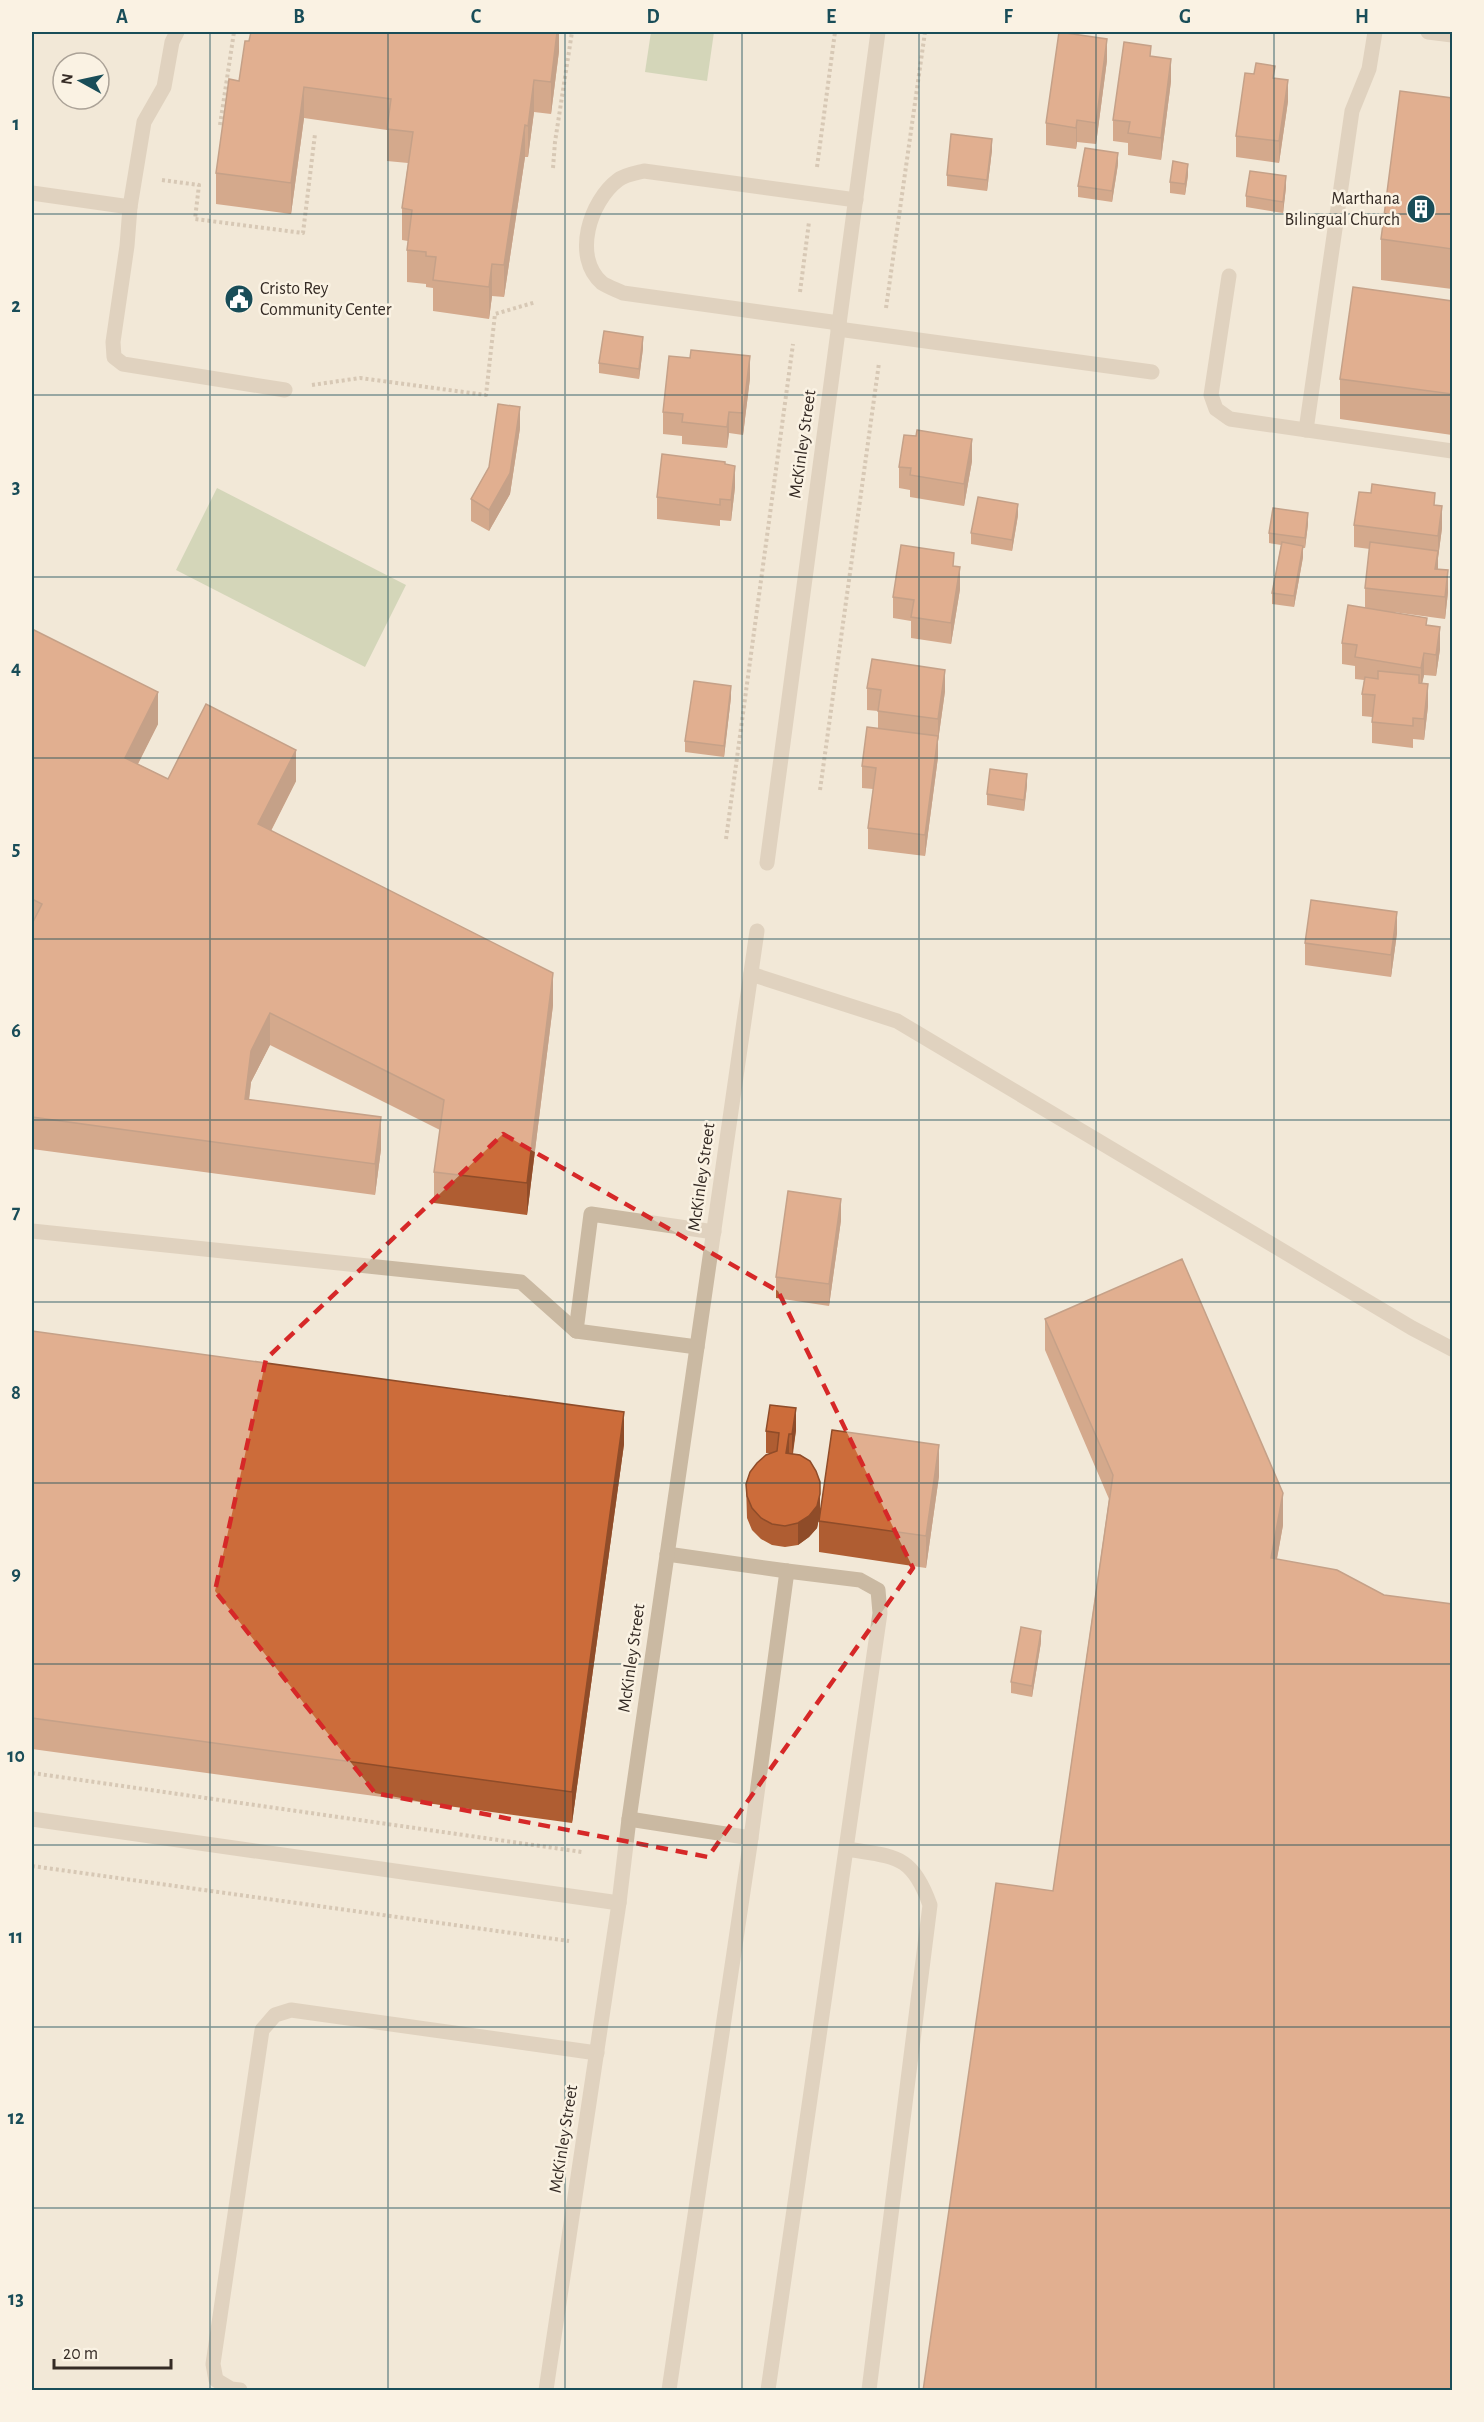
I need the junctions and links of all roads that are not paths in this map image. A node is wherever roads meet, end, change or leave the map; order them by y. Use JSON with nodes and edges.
{"nodes":[{"id":1,"x":177,"y":32,"type":"edge"},
{"id":2,"x":878,"y":32,"type":"edge"},
{"id":3,"x":1375,"y":32,"type":"edge"},
{"id":4,"x":1428,"y":32,"type":"edge"},
{"id":5,"x":1452,"y":35,"type":"edge"},
{"id":6,"x":32,"y":194,"type":"edge"},
{"id":7,"x":856,"y":200,"type":"junction"},
{"id":8,"x":130,"y":207,"type":"junction"},
{"id":9,"x":1229,"y":276,"type":"dead end"},
{"id":10,"x":838,"y":326,"type":"junction"},
{"id":11,"x":1152,"y":372,"type":"dead end"},
{"id":12,"x":285,"y":390,"type":"road end"},
{"id":13,"x":1306,"y":430,"type":"junction"},
{"id":14,"x":1452,"y":451,"type":"edge"},
{"id":15,"x":767,"y":863,"type":"dead end"},
{"id":16,"x":757,"y":931,"type":"dead end"},
{"id":17,"x":751,"y":974,"type":"junction"},
{"id":18,"x":32,"y":1231,"type":"edge"},
{"id":19,"x":714,"y":1232,"type":"junction"},
{"id":20,"x":576,"y":1331,"type":"junction"},
{"id":21,"x":697,"y":1347,"type":"junction"},
{"id":22,"x":1452,"y":1349,"type":"edge"},
{"id":23,"x":667,"y":1554,"type":"junction"},
{"id":24,"x":787,"y":1571,"type":"junction"},
{"id":25,"x":32,"y":1819,"type":"edge"},
{"id":26,"x":629,"y":1820,"type":"junction"},
{"id":27,"x":751,"y":1838,"type":"junction"},
{"id":28,"x":847,"y":1849,"type":"junction"},
{"id":29,"x":619,"y":1903,"type":"junction"},
{"id":30,"x":597,"y":2053,"type":"junction"},
{"id":31,"x":240,"y":2391,"type":"edge"},
{"id":32,"x":546,"y":2391,"type":"edge"},
{"id":33,"x":669,"y":2391,"type":"edge"},
{"id":34,"x":768,"y":2391,"type":"edge"},
{"id":35,"x":869,"y":2391,"type":"edge"}],
"edges":[{"from":1,"to":8,"type":"street"},
{"from":2,"to":7,"type":"street","name":"McKinley Street"},
{"from":3,"to":13,"type":"street"},
{"from":4,"to":5,"type":"street"},
{"from":6,"to":8,"type":"street"},
{"from":7,"to":10,"type":"street","name":"McKinley Street"},
{"from":7,"to":10,"type":"street"},
{"from":8,"to":12,"type":"street"},
{"from":9,"to":13,"type":"street"},
{"from":10,"to":11,"type":"street"},
{"from":10,"to":15,"type":"street","name":"McKinley Street"},
{"from":13,"to":14,"type":"street"},
{"from":16,"to":17,"type":"street","name":"McKinley Street"},
{"from":17,"to":19,"type":"street","name":"McKinley Street"},
{"from":17,"to":22,"type":"street"},
{"from":18,"to":20,"type":"street"},
{"from":19,"to":20,"type":"street"},
{"from":19,"to":21,"type":"street","name":"McKinley Street"},
{"from":20,"to":21,"type":"street"},
{"from":21,"to":23,"type":"street","name":"McKinley Street"},
{"from":23,"to":24,"type":"street"},
{"from":23,"to":26,"type":"street","name":"McKinley Street"},
{"from":24,"to":27,"type":"street"},
{"from":24,"to":28,"type":"street"},
{"from":25,"to":29,"type":"street"},
{"from":26,"to":27,"type":"street"},
{"from":26,"to":29,"type":"street","name":"McKinley Street"},
{"from":27,"to":33,"type":"street"},
{"from":28,"to":34,"type":"street"},
{"from":28,"to":35,"type":"street"},
{"from":29,"to":30,"type":"street","name":"McKinley Street"},
{"from":30,"to":31,"type":"street"},
{"from":30,"to":32,"type":"street","name":"McKinley Street"}]}
